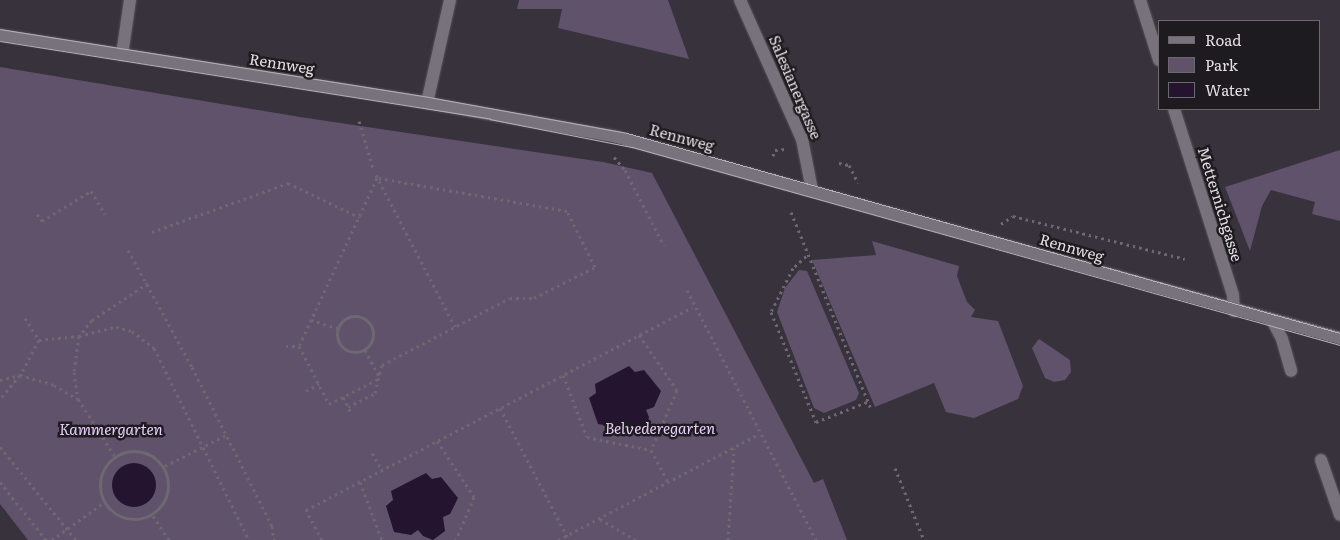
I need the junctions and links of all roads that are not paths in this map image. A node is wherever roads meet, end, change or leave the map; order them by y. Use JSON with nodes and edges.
{"nodes":[{"id":1,"x":130,"y":0,"type":"edge"},
{"id":2,"x":450,"y":0,"type":"edge"},
{"id":3,"x":740,"y":0,"type":"edge"},
{"id":4,"x":1140,"y":0,"type":"edge"},
{"id":5,"x":0,"y":35,"type":"edge"},
{"id":6,"x":122,"y":55,"type":"junction"},
{"id":7,"x":1158,"y":57,"type":"edge"},
{"id":8,"x":428,"y":103,"type":"junction"},
{"id":9,"x":1174,"y":110,"type":"edge"},
{"id":10,"x":812,"y":190,"type":"junction"},
{"id":11,"x":1234,"y":311,"type":"junction"},
{"id":12,"x":1272,"y":320,"type":"junction"},
{"id":13,"x":1340,"y":338,"type":"edge"},
{"id":14,"x":1291,"y":371,"type":"dead end"},
{"id":15,"x":1321,"y":460,"type":"dead end"},
{"id":16,"x":1340,"y":514,"type":"edge"}],
"edges":[{"from":1,"to":6,"type":"main road"},
{"from":2,"to":8,"type":"main road"},
{"from":3,"to":10,"type":"main road","name":"Salesianergasse"},
{"from":4,"to":7,"type":"main road"},
{"from":5,"to":6,"type":"main road","name":"Rennweg"},
{"from":6,"to":8,"type":"main road","name":"Rennweg"},
{"from":8,"to":10,"type":"main road","name":"Rennweg"},
{"from":9,"to":11,"type":"main road","name":"Metternichgasse"},
{"from":10,"to":11,"type":"main road","name":"Rennweg"},
{"from":11,"to":12,"type":"main road","name":"Rennweg"},
{"from":12,"to":13,"type":"main road","name":"Rennweg"},
{"from":12,"to":14,"type":"main road"},
{"from":15,"to":16,"type":"main road"}]}
